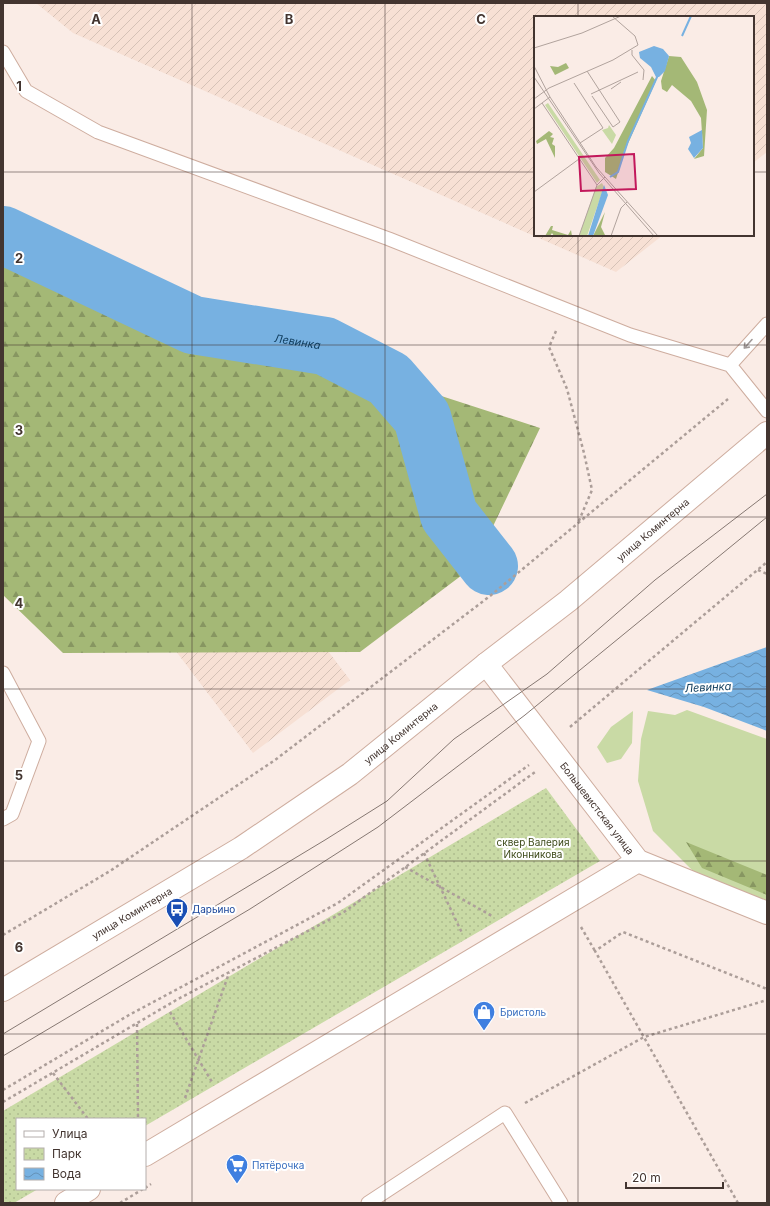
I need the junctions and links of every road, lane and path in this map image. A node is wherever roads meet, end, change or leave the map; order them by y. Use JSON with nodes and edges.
{"nodes":[{"id":1,"x":3,"y":52,"type":"edge"},
{"id":2,"x":565,"y":309,"type":"junction"},
{"id":3,"x":767,"y":324,"type":"edge"},
{"id":4,"x":730,"y":365,"type":"junction"},
{"id":5,"x":746,"y":385,"type":"junction"},
{"id":6,"x":767,"y":411,"type":"edge"},
{"id":7,"x":767,"y":433,"type":"edge"},
{"id":8,"x":578,"y":523,"type":"junction"},
{"id":9,"x":758,"y":570,"type":"dead end"},
{"id":10,"x":767,"y":574,"type":"edge"},
{"id":11,"x":486,"y":664,"type":"junction"},
{"id":12,"x":3,"y":673,"type":"edge"},
{"id":13,"x":551,"y":749,"type":"junction"},
{"id":14,"x":3,"y":819,"type":"edge"},
{"id":15,"x":424,"y":853,"type":"dead end"},
{"id":16,"x":638,"y":861,"type":"junction"},
{"id":17,"x":405,"y":867,"type":"dead end"},
{"id":18,"x":440,"y":887,"type":"junction"},
{"id":19,"x":344,"y":912,"type":"dead end"},
{"id":20,"x":767,"y":913,"type":"edge"},
{"id":21,"x":520,"y":931,"type":"junction"},
{"id":22,"x":3,"y":936,"type":"edge"},
{"id":23,"x":474,"y":959,"type":"junction"},
{"id":24,"x":229,"y":973,"type":"junction"},
{"id":25,"x":767,"y":989,"type":"edge"},
{"id":26,"x":3,"y":990,"type":"edge"},
{"id":27,"x":767,"y":1000,"type":"edge"},
{"id":28,"x":170,"y":1012,"type":"dead end"},
{"id":29,"x":137,"y":1024,"type":"junction"},
{"id":30,"x":644,"y":1037,"type":"junction"},
{"id":31,"x":199,"y":1059,"type":"junction"},
{"id":32,"x":54,"y":1072,"type":"junction"},
{"id":33,"x":215,"y":1086,"type":"dead end"},
{"id":34,"x":3,"y":1090,"type":"edge"},
{"id":35,"x":3,"y":1102,"type":"edge"},
{"id":36,"x":183,"y":1104,"type":"dead end"},
{"id":37,"x":506,"y":1113,"type":"junction"},
{"id":38,"x":87,"y":1118,"type":"edge"},
{"id":39,"x":138,"y":1118,"type":"edge"},
{"id":40,"x":146,"y":1154,"type":"edge"},
{"id":41,"x":87,"y":1190,"type":"edge"},
{"id":42,"x":141,"y":1190,"type":"edge"},
{"id":43,"x":66,"y":1203,"type":"edge"},
{"id":44,"x":120,"y":1203,"type":"edge"},
{"id":45,"x":368,"y":1203,"type":"edge"},
{"id":46,"x":561,"y":1203,"type":"edge"},
{"id":47,"x":738,"y":1203,"type":"edge"}],
"edges":[{"from":1,"to":2,"type":"lane"},
{"from":2,"to":4,"type":"lane"},
{"from":2,"to":8,"type":"path"},
{"from":3,"to":4,"type":"lane","one_way":true},
{"from":4,"to":5,"type":"lane"},
{"from":5,"to":6,"type":"lane"},
{"from":5,"to":8,"type":"path"},
{"from":7,"to":11,"type":"street","name":"улица Коминтерна"},
{"from":8,"to":22,"type":"path"},
{"from":9,"to":10,"type":"path"},
{"from":11,"to":13,"type":"street","name":"Большевистская улица"},
{"from":11,"to":26,"type":"street","name":"улица Коминтерна"},
{"from":12,"to":14,"type":"lane"},
{"from":13,"to":16,"type":"street","name":"Большевистская улица"},
{"from":13,"to":34,"type":"path"},
{"from":15,"to":18,"type":"path"},
{"from":16,"to":20,"type":"street","name":"Большевистская улица"},
{"from":16,"to":21,"type":"street"},
{"from":17,"to":18,"type":"path"},
{"from":18,"to":21,"type":"path"},
{"from":18,"to":23,"type":"path"},
{"from":19,"to":24,"type":"path"},
{"from":21,"to":23,"type":"street"},
{"from":23,"to":40,"type":"street"},
{"from":24,"to":29,"type":"path"},
{"from":24,"to":31,"type":"path"},
{"from":25,"to":30,"type":"path"},
{"from":27,"to":30,"type":"path"},
{"from":28,"to":31,"type":"path"},
{"from":29,"to":32,"type":"path"},
{"from":29,"to":39,"type":"path"},
{"from":30,"to":37,"type":"path"},
{"from":30,"to":47,"type":"path"},
{"from":31,"to":33,"type":"path"},
{"from":31,"to":36,"type":"path"},
{"from":32,"to":35,"type":"path"},
{"from":32,"to":38,"type":"path"},
{"from":37,"to":45,"type":"lane"},
{"from":37,"to":46,"type":"lane"},
{"from":41,"to":43,"type":"street"},
{"from":42,"to":44,"type":"path"}]}
